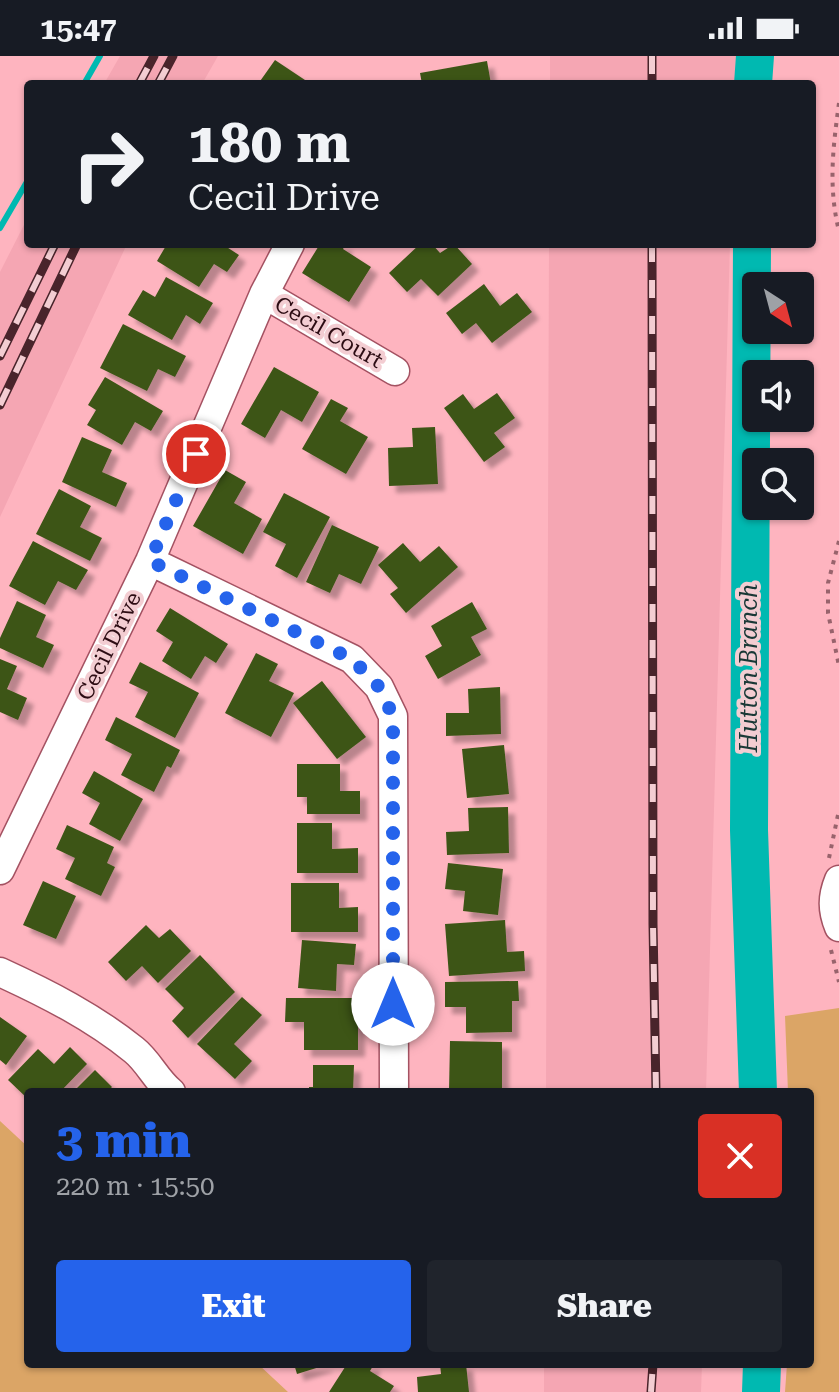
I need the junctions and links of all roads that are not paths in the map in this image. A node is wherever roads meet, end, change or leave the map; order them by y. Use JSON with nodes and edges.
{"nodes":[{"id":1,"x":288,"y":248,"type":"edge"},
{"id":2,"x":264,"y":294,"type":"junction"},
{"id":3,"x":395,"y":371,"type":"dead end"},
{"id":4,"x":150,"y":561,"type":"junction"},
{"id":5,"x":0,"y":870,"type":"edge"},
{"id":6,"x":839,"y":880,"type":"edge"},
{"id":7,"x":839,"y":927,"type":"edge"},
{"id":8,"x":0,"y":972,"type":"edge"},
{"id":9,"x":166,"y":1088,"type":"edge"},
{"id":10,"x":394,"y":1088,"type":"edge"}],
"edges":[{"from":1,"to":2,"type":"street","name":"Cecil Drive"},
{"from":2,"to":3,"type":"street","name":"Cecil Court"},
{"from":2,"to":4,"type":"street","name":"Cecil Drive"},
{"from":4,"to":5,"type":"street","name":"Cecil Drive"},
{"from":4,"to":10,"type":"street"},
{"from":6,"to":7,"type":"street"},
{"from":8,"to":9,"type":"street"}]}
